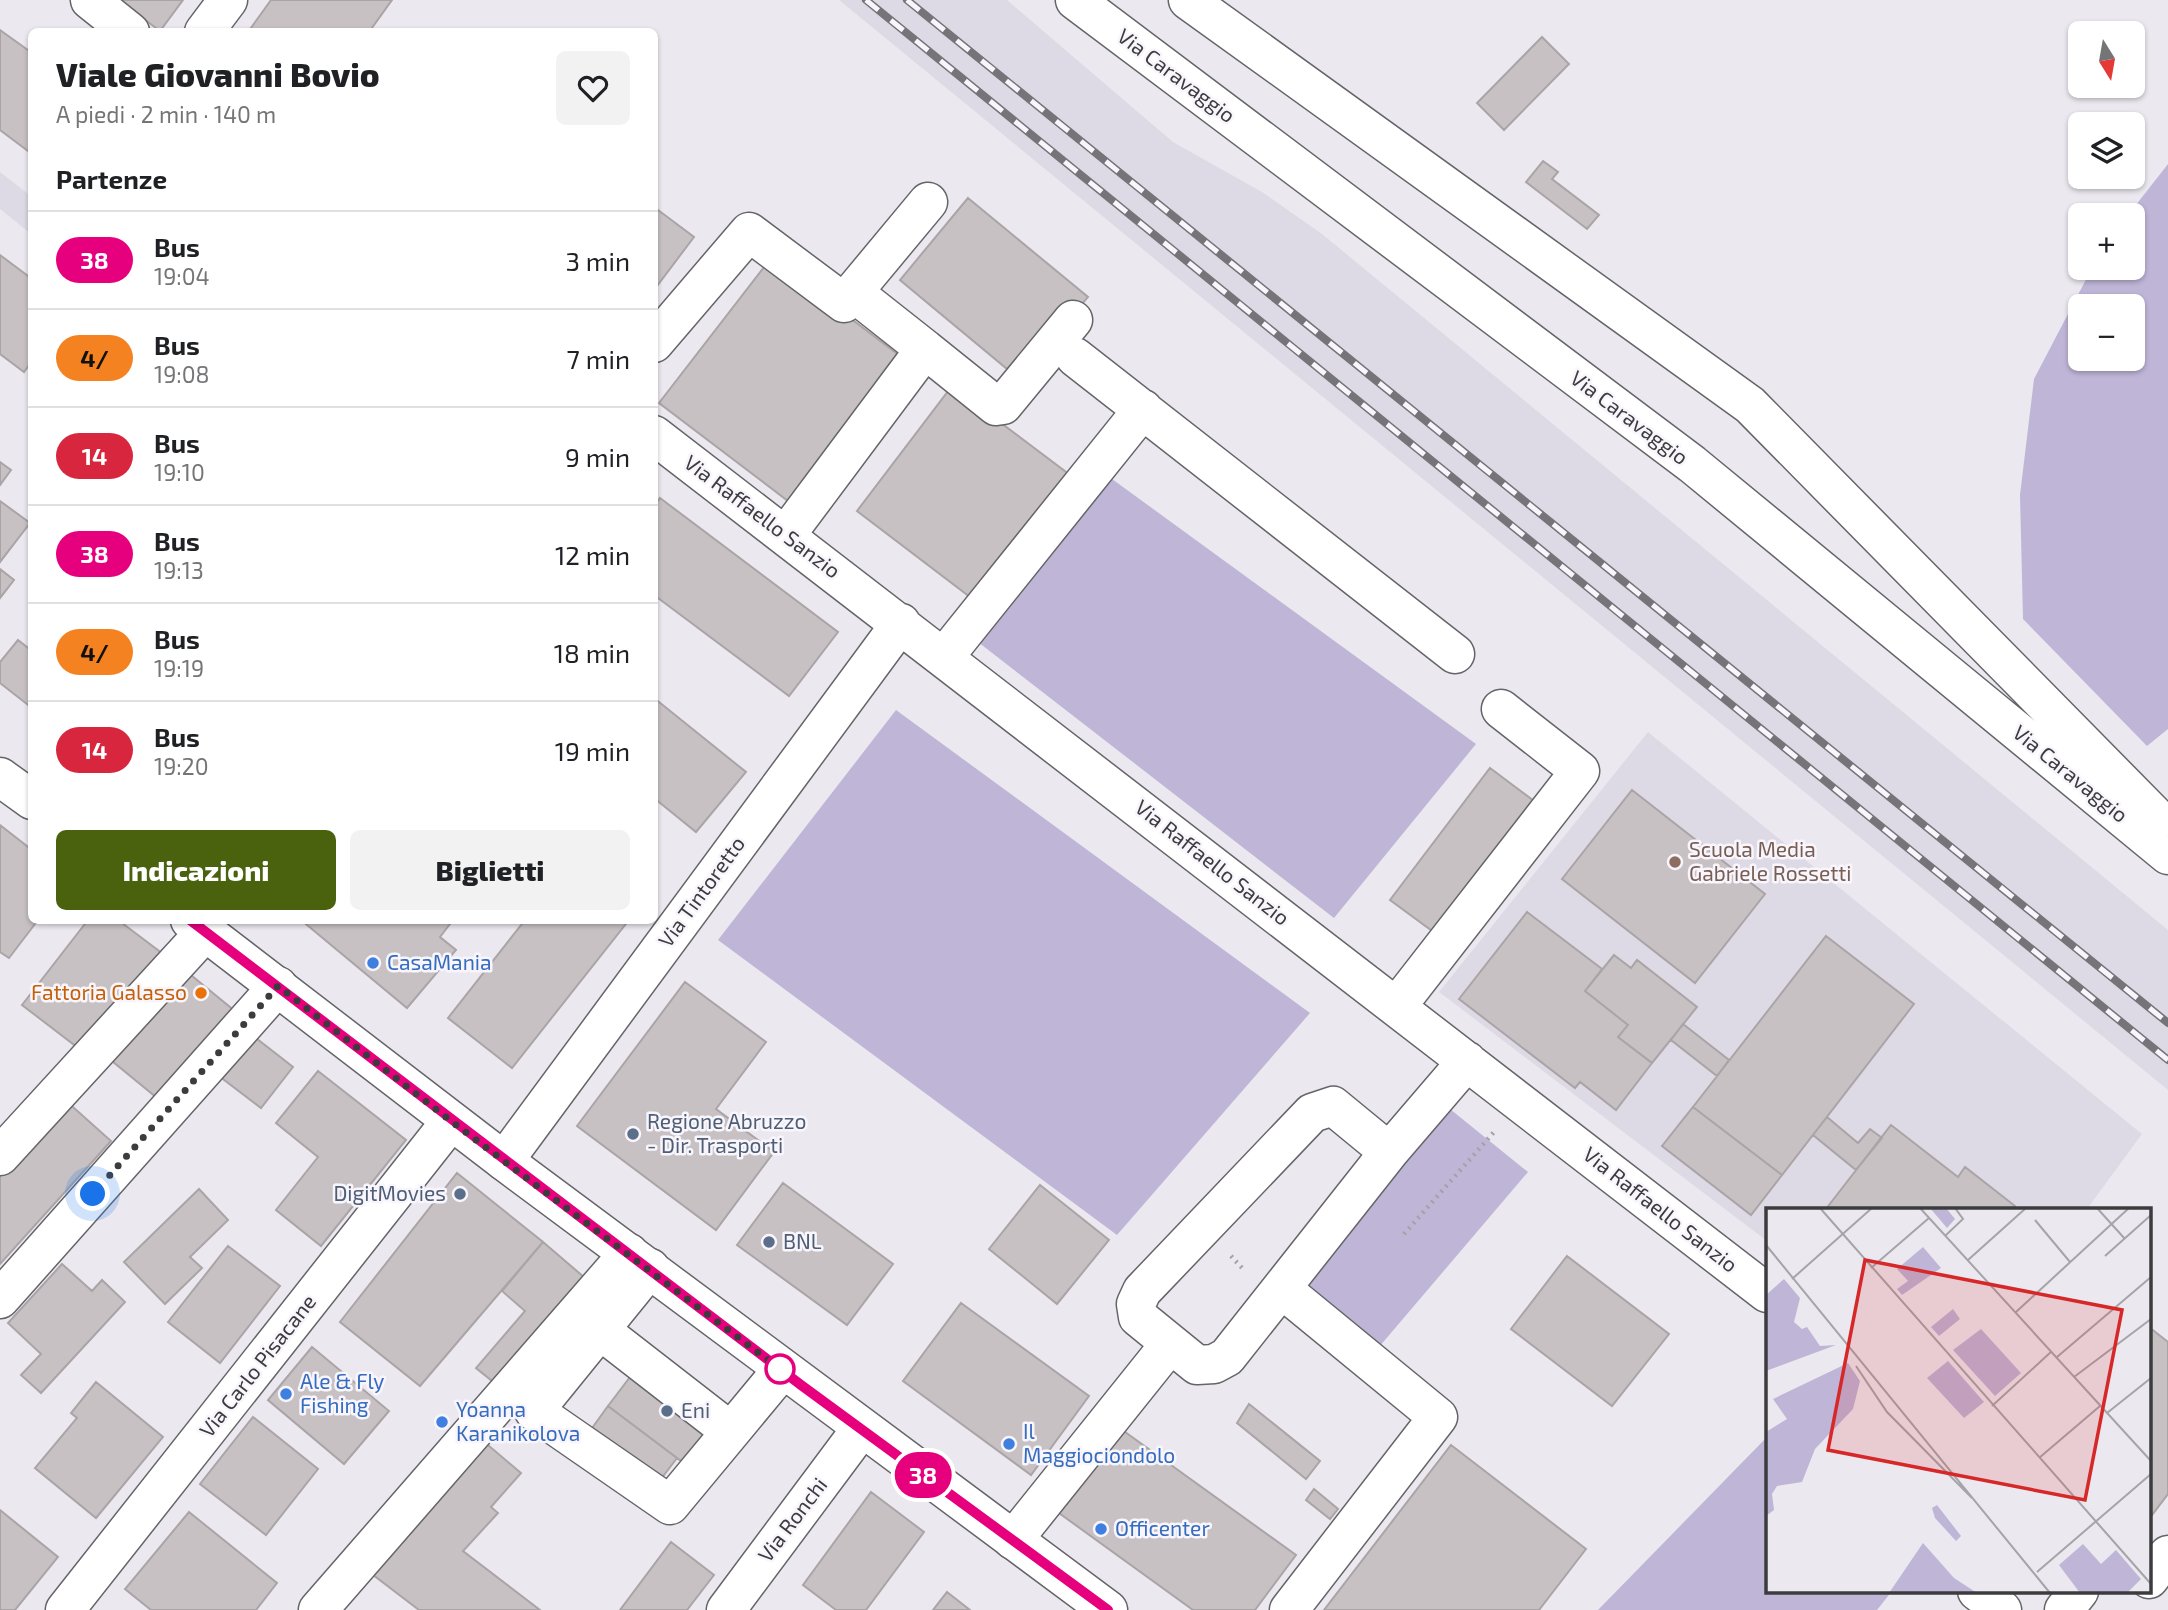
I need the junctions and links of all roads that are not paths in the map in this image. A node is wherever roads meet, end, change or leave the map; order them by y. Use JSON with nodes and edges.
{"nodes":[{"id":1,"x":90,"y":0,"type":"edge"},
{"id":2,"x":228,"y":0,"type":"edge"},
{"id":3,"x":1075,"y":0,"type":"edge"},
{"id":4,"x":1188,"y":0,"type":"edge"},
{"id":5,"x":125,"y":28,"type":"edge"},
{"id":6,"x":207,"y":28,"type":"edge"},
{"id":7,"x":928,"y":202,"type":"dead end"},
{"id":8,"x":868,"y":304,"type":"dead end"},
{"id":9,"x":658,"y":338,"type":"edge"},
{"id":10,"x":925,"y":349,"type":"junction"},
{"id":11,"x":1143,"y":409,"type":"junction"},
{"id":12,"x":658,"y":438,"type":"edge"},
{"id":13,"x":786,"y":536,"type":"junction"},
{"id":14,"x":901,"y":623,"type":"junction"},
{"id":15,"x":1455,"y":654,"type":"dead end"},
{"id":16,"x":944,"y":657,"type":"junction"},
{"id":17,"x":1501,"y":709,"type":"dead end"},
{"id":18,"x":2168,"y":829,"type":"edge"},
{"id":19,"x":2168,"y":855,"type":"edge"},
{"id":20,"x":198,"y":926,"type":"edge"},
{"id":21,"x":278,"y":986,"type":"junction"},
{"id":22,"x":1396,"y":1006,"type":"junction"},
{"id":23,"x":1467,"y":1061,"type":"junction"},
{"id":24,"x":451,"y":1121,"type":"junction"},
{"id":25,"x":1390,"y":1152,"type":"junction"},
{"id":26,"x":0,"y":1156,"type":"edge"},
{"id":27,"x":504,"y":1161,"type":"junction"},
{"id":28,"x":639,"y":1261,"type":"junction"},
{"id":29,"x":1766,"y":1292,"type":"edge"},
{"id":30,"x":1278,"y":1294,"type":"junction"},
{"id":31,"x":0,"y":1298,"type":"edge"},
{"id":32,"x":600,"y":1330,"type":"junction"},
{"id":33,"x":1170,"y":1344,"type":"junction"},
{"id":34,"x":782,"y":1370,"type":"junction"},
{"id":35,"x":861,"y":1429,"type":"junction"},
{"id":36,"x":730,"y":1431,"type":"junction"},
{"id":37,"x":1013,"y":1540,"type":"junction"},
{"id":38,"x":2168,"y":1555,"type":"edge"},
{"id":39,"x":2150,"y":1578,"type":"edge"},
{"id":40,"x":2150,"y":1591,"type":"edge"},
{"id":41,"x":1978,"y":1592,"type":"edge"},
{"id":42,"x":2078,"y":1592,"type":"edge"},
{"id":43,"x":1088,"y":1604,"type":"edge"},
{"id":44,"x":2168,"y":1605,"type":"edge"},
{"id":45,"x":65,"y":1610,"type":"edge"},
{"id":46,"x":318,"y":1610,"type":"edge"},
{"id":47,"x":726,"y":1610,"type":"edge"},
{"id":48,"x":1289,"y":1610,"type":"edge"},
{"id":49,"x":2002,"y":1610,"type":"edge"},
{"id":50,"x":2064,"y":1610,"type":"edge"}],
"edges":[{"from":1,"to":5,"type":"street"},
{"from":2,"to":6,"type":"street"},
{"from":3,"to":19,"type":"street","name":"Via Caravaggio"},
{"from":4,"to":18,"type":"street","name":"Via Caravaggio"},
{"from":7,"to":9,"type":"street"},
{"from":8,"to":10,"type":"street"},
{"from":10,"to":11,"type":"street"},
{"from":10,"to":13,"type":"street"},
{"from":11,"to":15,"type":"street"},
{"from":11,"to":16,"type":"street"},
{"from":12,"to":13,"type":"street","name":"Via Raffaello Sanzio"},
{"from":13,"to":14,"type":"street","name":"Via Raffaello Sanzio"},
{"from":14,"to":16,"type":"street","name":"Via Raffaello Sanzio"},
{"from":14,"to":27,"type":"street","name":"Via Tintoretto"},
{"from":16,"to":22,"type":"street","name":"Via Raffaello Sanzio"},
{"from":17,"to":22,"type":"street"},
{"from":20,"to":21,"type":"street"},
{"from":20,"to":26,"type":"street"},
{"from":21,"to":24,"type":"street"},
{"from":21,"to":31,"type":"street"},
{"from":22,"to":23,"type":"street","name":"Via Raffaello Sanzio"},
{"from":23,"to":25,"type":"street"},
{"from":23,"to":29,"type":"street","name":"Via Raffaello Sanzio"},
{"from":24,"to":27,"type":"street"},
{"from":24,"to":45,"type":"street","name":"Via Carlo Pisacane"},
{"from":25,"to":30,"type":"street"},
{"from":25,"to":33,"type":"street"},
{"from":27,"to":28,"type":"street"},
{"from":28,"to":32,"type":"street"},
{"from":28,"to":34,"type":"street"},
{"from":28,"to":46,"type":"street"},
{"from":30,"to":33,"type":"street"},
{"from":30,"to":48,"type":"street"},
{"from":32,"to":36,"type":"street"},
{"from":32,"to":36,"type":"street"},
{"from":33,"to":37,"type":"street"},
{"from":34,"to":35,"type":"street"},
{"from":34,"to":36,"type":"street"},
{"from":35,"to":37,"type":"street"},
{"from":35,"to":47,"type":"street","name":"Via Ronchi"},
{"from":37,"to":43,"type":"street"},
{"from":38,"to":39,"type":"street"},
{"from":40,"to":44,"type":"street"},
{"from":41,"to":49,"type":"street"},
{"from":42,"to":50,"type":"street"}]}
